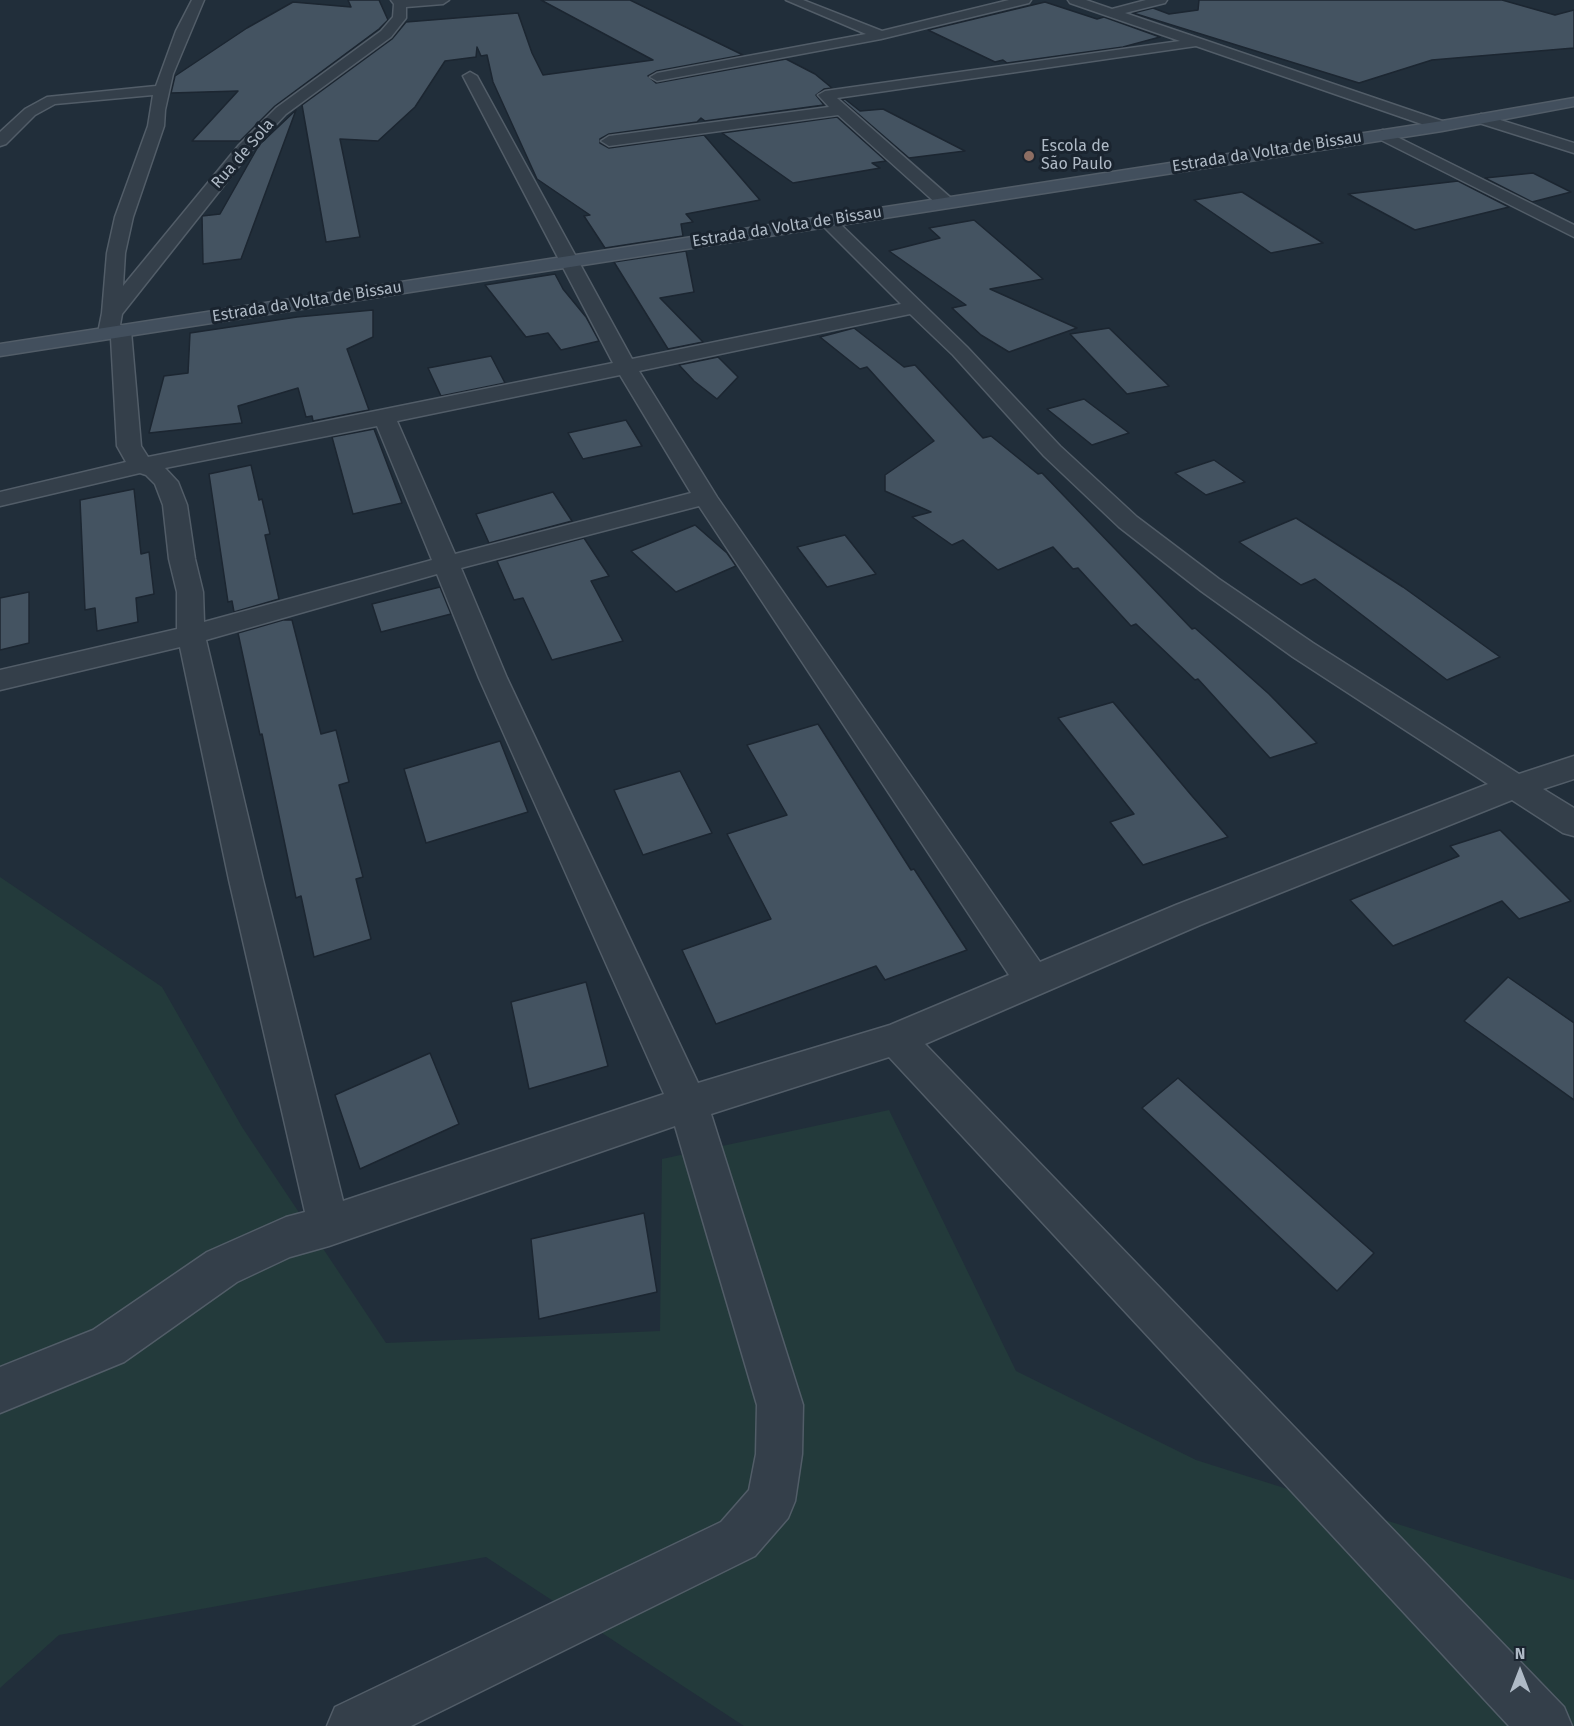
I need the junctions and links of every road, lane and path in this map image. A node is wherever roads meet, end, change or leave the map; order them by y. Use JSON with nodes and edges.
{"nodes":[{"id":1,"x":198,"y":0,"type":"edge"},
{"id":2,"x":443,"y":0,"type":"edge"},
{"id":3,"x":792,"y":0,"type":"edge"},
{"id":4,"x":1025,"y":0,"type":"edge"},
{"id":5,"x":1074,"y":0,"type":"edge"},
{"id":6,"x":1161,"y":0,"type":"edge"},
{"id":7,"x":398,"y":2,"type":"edge"},
{"id":8,"x":1112,"y":13,"type":"junction"},
{"id":9,"x":881,"y":34,"type":"junction"},
{"id":10,"x":1194,"y":43,"type":"junction"},
{"id":11,"x":470,"y":76,"type":"dead end"},
{"id":12,"x":657,"y":77,"type":"dead end"},
{"id":13,"x":161,"y":90,"type":"junction"},
{"id":14,"x":1574,"y":102,"type":"edge"},
{"id":15,"x":840,"y":111,"type":"junction"},
{"id":16,"x":1481,"y":119,"type":"junction"},
{"id":17,"x":1442,"y":126,"type":"junction"},
{"id":18,"x":1383,"y":135,"type":"junction"},
{"id":19,"x":0,"y":141,"type":"edge"},
{"id":20,"x":609,"y":141,"type":"dead end"},
{"id":21,"x":1574,"y":148,"type":"edge"},
{"id":22,"x":945,"y":202,"type":"junction"},
{"id":23,"x":827,"y":221,"type":"junction"},
{"id":24,"x":1574,"y":232,"type":"edge"},
{"id":25,"x":571,"y":262,"type":"junction"},
{"id":26,"x":914,"y":307,"type":"junction"},
{"id":27,"x":114,"y":326,"type":"junction"},
{"id":28,"x":0,"y":350,"type":"edge"},
{"id":29,"x":626,"y":367,"type":"junction"},
{"id":30,"x":384,"y":417,"type":"junction"},
{"id":31,"x":143,"y":465,"type":"junction"},
{"id":32,"x":705,"y":497,"type":"junction"},
{"id":33,"x":0,"y":499,"type":"edge"},
{"id":34,"x":445,"y":564,"type":"junction"},
{"id":35,"x":191,"y":635,"type":"junction"},
{"id":36,"x":0,"y":680,"type":"edge"},
{"id":37,"x":1574,"y":766,"type":"edge"},
{"id":38,"x":1516,"y":787,"type":"junction"},
{"id":39,"x":1574,"y":824,"type":"edge"},
{"id":40,"x":1034,"y":982,"type":"junction"},
{"id":41,"x":896,"y":1040,"type":"junction"},
{"id":42,"x":688,"y":1104,"type":"junction"},
{"id":43,"x":329,"y":1226,"type":"junction"},
{"id":44,"x":0,"y":1390,"type":"edge"},
{"id":45,"x":354,"y":1726,"type":"edge"},
{"id":46,"x":1545,"y":1726,"type":"edge"}],
"edges":[{"from":1,"to":13,"type":"street"},
{"from":2,"to":7,"type":"street"},
{"from":3,"to":9,"type":"street"},
{"from":4,"to":9,"type":"street"},
{"from":5,"to":8,"type":"street"},
{"from":6,"to":8,"type":"street"},
{"from":7,"to":27,"type":"street","name":"Rua de Sola"},
{"from":8,"to":10,"type":"street"},
{"from":9,"to":12,"type":"street"},
{"from":10,"to":15,"type":"street"},
{"from":10,"to":17,"type":"street"},
{"from":11,"to":25,"type":"street"},
{"from":13,"to":19,"type":"street"},
{"from":13,"to":27,"type":"street"},
{"from":14,"to":16,"type":"main road","name":"Estrada da Volta de Bissau"},
{"from":15,"to":20,"type":"street"},
{"from":15,"to":22,"type":"street"},
{"from":16,"to":17,"type":"main road","name":"Estrada da Volta de Bissau"},
{"from":16,"to":21,"type":"street"},
{"from":17,"to":18,"type":"main road","name":"Estrada da Volta de Bissau"},
{"from":18,"to":22,"type":"main road","name":"Estrada da Volta de Bissau"},
{"from":18,"to":24,"type":"street"},
{"from":22,"to":23,"type":"main road","name":"Estrada da Volta de Bissau"},
{"from":23,"to":25,"type":"main road","name":"Estrada da Volta de Bissau"},
{"from":23,"to":26,"type":"street"},
{"from":25,"to":27,"type":"main road","name":"Estrada da Volta de Bissau"},
{"from":25,"to":29,"type":"street"},
{"from":26,"to":29,"type":"street"},
{"from":26,"to":38,"type":"street"},
{"from":27,"to":28,"type":"main road","name":"Estrada da Volta de Bissau"},
{"from":27,"to":31,"type":"street"},
{"from":29,"to":30,"type":"street"},
{"from":29,"to":32,"type":"street"},
{"from":30,"to":31,"type":"street"},
{"from":30,"to":34,"type":"street"},
{"from":31,"to":33,"type":"street"},
{"from":31,"to":35,"type":"street"},
{"from":32,"to":34,"type":"street"},
{"from":32,"to":40,"type":"street"},
{"from":34,"to":35,"type":"street"},
{"from":34,"to":42,"type":"street"},
{"from":35,"to":36,"type":"street"},
{"from":35,"to":43,"type":"street"},
{"from":37,"to":38,"type":"street"},
{"from":38,"to":39,"type":"street"},
{"from":38,"to":40,"type":"street"},
{"from":40,"to":41,"type":"street"},
{"from":41,"to":42,"type":"street"},
{"from":41,"to":46,"type":"street"},
{"from":42,"to":43,"type":"street"},
{"from":42,"to":45,"type":"street"},
{"from":43,"to":44,"type":"street"}]}
